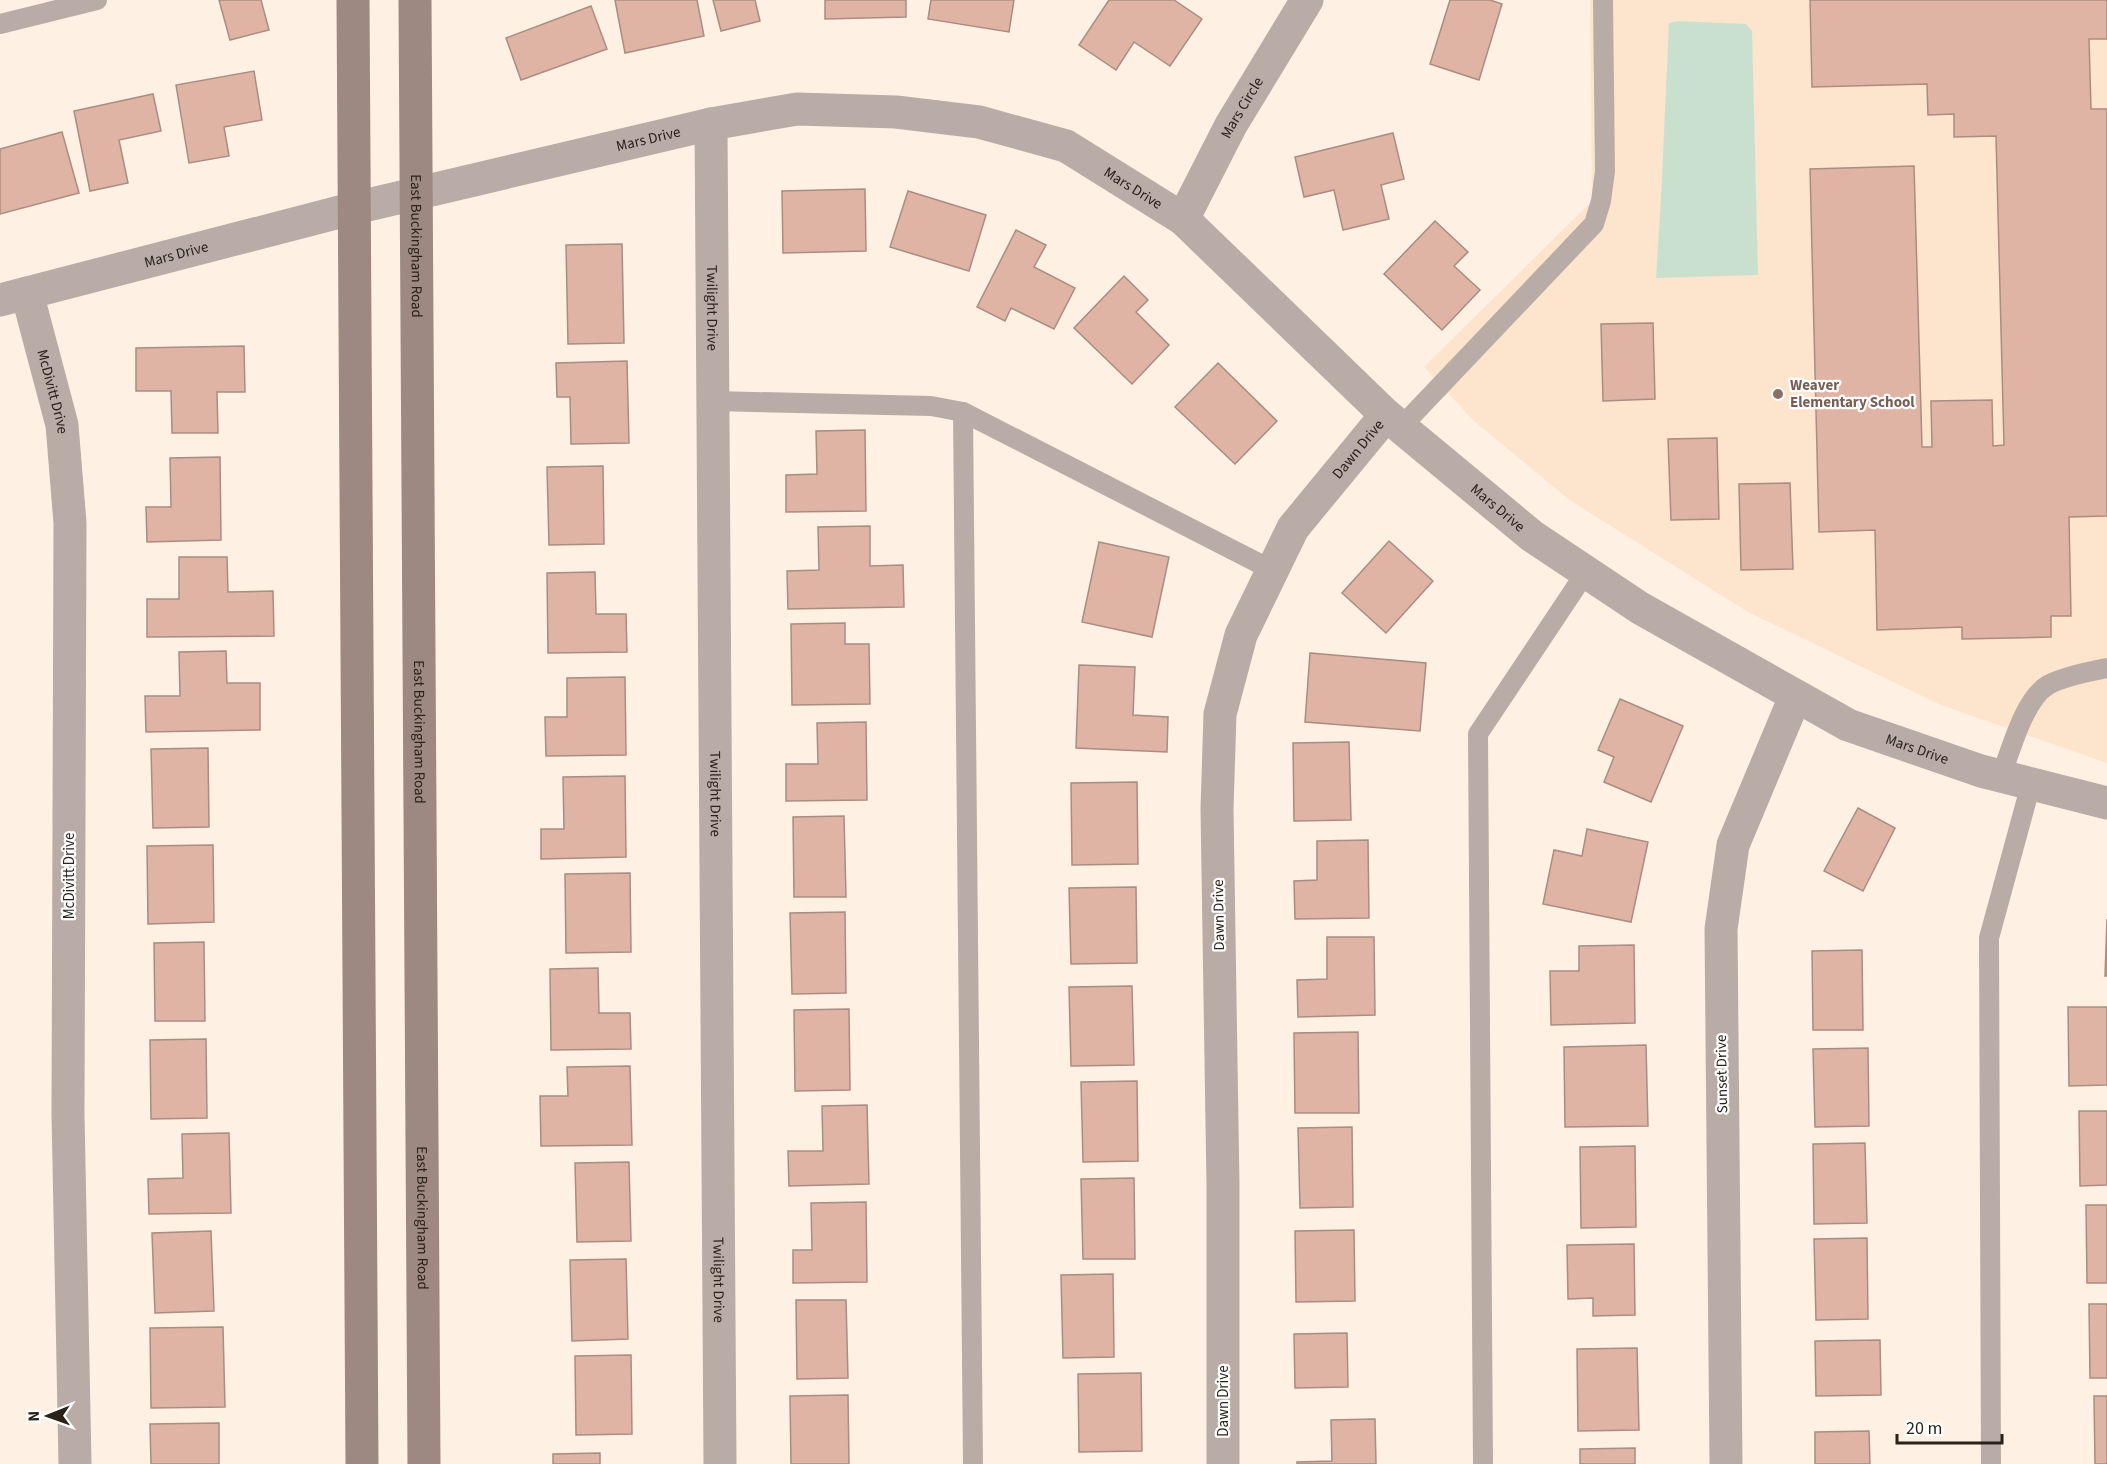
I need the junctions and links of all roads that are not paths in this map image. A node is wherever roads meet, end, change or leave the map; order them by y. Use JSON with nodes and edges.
{"nodes":[{"id":1,"x":98,"y":0,"type":"edge"},
{"id":2,"x":354,"y":0,"type":"edge"},
{"id":3,"x":415,"y":0,"type":"edge"},
{"id":4,"x":1307,"y":0,"type":"edge"},
{"id":5,"x":1603,"y":0,"type":"edge"},
{"id":6,"x":0,"y":24,"type":"edge"},
{"id":7,"x":711,"y":124,"type":"junction"},
{"id":8,"x":416,"y":194,"type":"junction"},
{"id":9,"x":355,"y":208,"type":"junction"},
{"id":10,"x":1183,"y":219,"type":"junction"},
{"id":11,"x":13,"y":296,"type":"edge"},
{"id":12,"x":713,"y":401,"type":"junction"},
{"id":13,"x":963,"y":412,"type":"junction"},
{"id":14,"x":1394,"y":421,"type":"junction"},
{"id":15,"x":1272,"y":570,"type":"junction"},
{"id":16,"x":1586,"y":572,"type":"junction"},
{"id":17,"x":2107,"y":668,"type":"edge"},
{"id":18,"x":1795,"y":697,"type":"junction"},
{"id":19,"x":2016,"y":780,"type":"junction"},
{"id":20,"x":2107,"y":803,"type":"edge"},
{"id":21,"x":75,"y":1464,"type":"edge"},
{"id":22,"x":363,"y":1464,"type":"edge"},
{"id":23,"x":424,"y":1464,"type":"edge"},
{"id":24,"x":720,"y":1464,"type":"edge"},
{"id":25,"x":973,"y":1464,"type":"edge"},
{"id":26,"x":1223,"y":1464,"type":"edge"},
{"id":27,"x":1483,"y":1464,"type":"edge"},
{"id":28,"x":1726,"y":1464,"type":"edge"},
{"id":29,"x":1991,"y":1464,"type":"edge"}],
"edges":[{"from":1,"to":6,"type":"lane"},
{"from":2,"to":9,"type":"main road"},
{"from":3,"to":8,"type":"main road","name":"East Buckingham Road"},
{"from":4,"to":10,"type":"street","name":"Mars Circle"},
{"from":5,"to":14,"type":"lane"},
{"from":7,"to":8,"type":"street","name":"Mars Drive"},
{"from":7,"to":10,"type":"street","name":"Mars Drive"},
{"from":7,"to":12,"type":"street","name":"Twilight Drive"},
{"from":8,"to":9,"type":"street","name":"Mars Drive"},
{"from":8,"to":23,"type":"main road","name":"East Buckingham Road"},
{"from":9,"to":11,"type":"street","name":"Mars Drive"},
{"from":9,"to":22,"type":"main road"},
{"from":10,"to":14,"type":"street","name":"Mars Drive"},
{"from":11,"to":21,"type":"street","name":"McDivitt Drive"},
{"from":12,"to":13,"type":"lane"},
{"from":12,"to":24,"type":"street","name":"Twilight Drive"},
{"from":13,"to":15,"type":"lane"},
{"from":13,"to":25,"type":"lane"},
{"from":14,"to":15,"type":"street","name":"Dawn Drive"},
{"from":14,"to":16,"type":"street","name":"Mars Drive"},
{"from":15,"to":26,"type":"street","name":"Dawn Drive"},
{"from":16,"to":18,"type":"street","name":"Mars Drive"},
{"from":16,"to":27,"type":"lane"},
{"from":17,"to":19,"type":"lane"},
{"from":18,"to":19,"type":"street","name":"Mars Drive"},
{"from":18,"to":28,"type":"street","name":"Sunset Drive"},
{"from":19,"to":20,"type":"street","name":"Mars Drive"},
{"from":19,"to":29,"type":"lane"}]}
